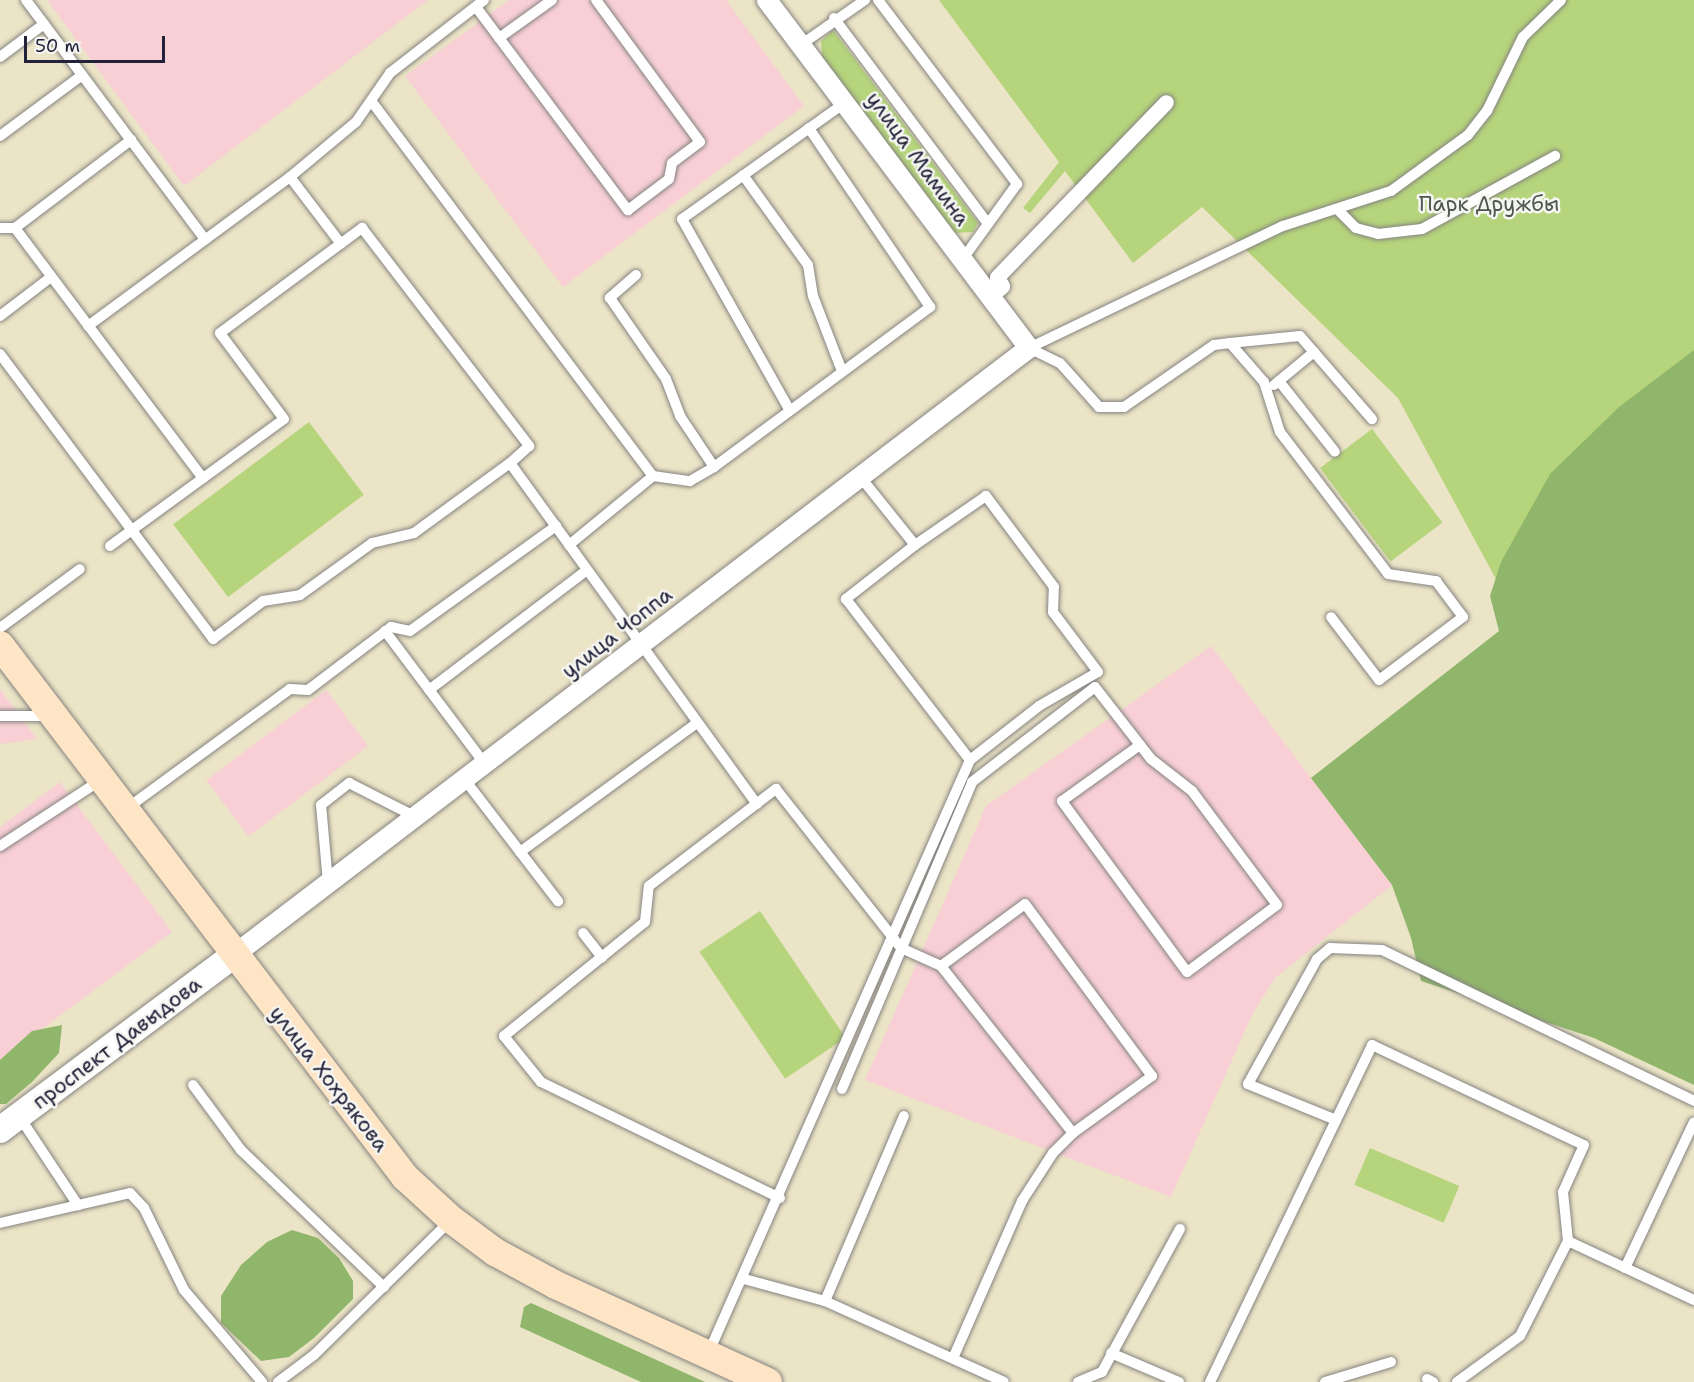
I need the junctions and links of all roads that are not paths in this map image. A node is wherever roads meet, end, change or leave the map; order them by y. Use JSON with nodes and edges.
{"nodes":[{"id":1,"x":26,"y":0,"type":"edge"},
{"id":2,"x":552,"y":0,"type":"edge"},
{"id":3,"x":596,"y":0,"type":"edge"},
{"id":4,"x":767,"y":0,"type":"edge"},
{"id":5,"x":864,"y":0,"type":"edge"},
{"id":6,"x":878,"y":0,"type":"edge"},
{"id":7,"x":1561,"y":0,"type":"edge"},
{"id":8,"x":480,"y":3,"type":"edge"},
{"id":9,"x":834,"y":18,"type":"junction"},
{"id":10,"x":44,"y":24,"type":"junction"},
{"id":11,"x":499,"y":39,"type":"junction"},
{"id":12,"x":802,"y":44,"type":"junction"},
{"id":13,"x":0,"y":57,"type":"edge"},
{"id":14,"x":82,"y":75,"type":"junction"},
{"id":15,"x":372,"y":102,"type":"junction"},
{"id":16,"x":846,"y":102,"type":"junction"},
{"id":17,"x":1166,"y":102,"type":"dead end"},
{"id":18,"x":809,"y":128,"type":"junction"},
{"id":19,"x":0,"y":136,"type":"edge"},
{"id":20,"x":131,"y":140,"type":"junction"},
{"id":21,"x":1555,"y":156,"type":"dead end"},
{"id":22,"x":743,"y":175,"type":"junction"},
{"id":23,"x":290,"y":177,"type":"junction"},
{"id":24,"x":1339,"y":211,"type":"junction"},
{"id":25,"x":988,"y":225,"type":"junction"},
{"id":26,"x":0,"y":228,"type":"edge"},
{"id":27,"x":15,"y":228,"type":"junction"},
{"id":28,"x":205,"y":239,"type":"junction"},
{"id":29,"x":341,"y":244,"type":"junction"},
{"id":30,"x":962,"y":260,"type":"junction"},
{"id":31,"x":636,"y":275,"type":"dead end"},
{"id":32,"x":51,"y":277,"type":"junction"},
{"id":33,"x":999,"y":289,"type":"dead end"},
{"id":34,"x":0,"y":316,"type":"edge"},
{"id":35,"x":88,"y":326,"type":"junction"},
{"id":36,"x":1230,"y":343,"type":"junction"},
{"id":37,"x":1029,"y":348,"type":"junction"},
{"id":38,"x":1314,"y":352,"type":"junction"},
{"id":39,"x":0,"y":354,"type":"edge"},
{"id":40,"x":842,"y":371,"type":"junction"},
{"id":41,"x":1279,"y":381,"type":"junction"},
{"id":42,"x":1267,"y":391,"type":"junction"},
{"id":43,"x":789,"y":410,"type":"junction"},
{"id":44,"x":1372,"y":418,"type":"dead end"},
{"id":45,"x":1335,"y":452,"type":"dead end"},
{"id":46,"x":510,"y":463,"type":"junction"},
{"id":47,"x":714,"y":466,"type":"junction"},
{"id":48,"x":859,"y":476,"type":"junction"},
{"id":49,"x":653,"y":477,"type":"junction"},
{"id":50,"x":203,"y":478,"type":"junction"},
{"id":51,"x":555,"y":526,"type":"junction"},
{"id":52,"x":132,"y":531,"type":"junction"},
{"id":53,"x":569,"y":545,"type":"junction"},
{"id":54,"x":915,"y":545,"type":"junction"},
{"id":55,"x":110,"y":546,"type":"dead end"},
{"id":56,"x":80,"y":569,"type":"dead end"},
{"id":57,"x":587,"y":570,"type":"junction"},
{"id":58,"x":1330,"y":617,"type":"dead end"},
{"id":59,"x":0,"y":628,"type":"edge"},
{"id":60,"x":385,"y":631,"type":"junction"},
{"id":61,"x":0,"y":645,"type":"edge"},
{"id":62,"x":642,"y":645,"type":"junction"},
{"id":63,"x":429,"y":690,"type":"junction"},
{"id":64,"x":0,"y":716,"type":"edge"},
{"id":65,"x":54,"y":716,"type":"junction"},
{"id":66,"x":697,"y":723,"type":"junction"},
{"id":67,"x":1140,"y":746,"type":"junction"},
{"id":68,"x":970,"y":760,"type":"junction"},
{"id":69,"x":485,"y":764,"type":"junction"},
{"id":70,"x":101,"y":780,"type":"junction"},
{"id":71,"x":465,"y":780,"type":"junction"},
{"id":72,"x":756,"y":804,"type":"junction"},
{"id":73,"x":124,"y":810,"type":"junction"},
{"id":74,"x":416,"y":817,"type":"junction"},
{"id":75,"x":0,"y":846,"type":"edge"},
{"id":76,"x":520,"y":852,"type":"junction"},
{"id":77,"x":328,"y":883,"type":"junction"},
{"id":78,"x":558,"y":901,"type":"dead end"},
{"id":79,"x":583,"y":933,"type":"dead end"},
{"id":80,"x":894,"y":939,"type":"junction"},
{"id":81,"x":902,"y":948,"type":"junction"},
{"id":82,"x":234,"y":955,"type":"junction"},
{"id":83,"x":602,"y":957,"type":"junction"},
{"id":84,"x":941,"y":966,"type":"junction"},
{"id":85,"x":193,"y":1084,"type":"dead end"},
{"id":86,"x":842,"y":1089,"type":"dead end"},
{"id":87,"x":1694,"y":1101,"type":"edge"},
{"id":88,"x":904,"y":1116,"type":"dead end"},
{"id":89,"x":1336,"y":1120,"type":"junction"},
{"id":90,"x":1694,"y":1122,"type":"edge"},
{"id":91,"x":10,"y":1123,"type":"edge"},
{"id":92,"x":1073,"y":1133,"type":"junction"},
{"id":93,"x":780,"y":1198,"type":"junction"},
{"id":94,"x":78,"y":1205,"type":"junction"},
{"id":95,"x":452,"y":1220,"type":"junction"},
{"id":96,"x":0,"y":1223,"type":"edge"},
{"id":97,"x":1180,"y":1229,"type":"dead end"},
{"id":98,"x":1568,"y":1241,"type":"junction"},
{"id":99,"x":1625,"y":1268,"type":"junction"},
{"id":100,"x":744,"y":1279,"type":"junction"},
{"id":101,"x":384,"y":1287,"type":"junction"},
{"id":102,"x":1694,"y":1300,"type":"edge"},
{"id":103,"x":825,"y":1301,"type":"junction"},
{"id":104,"x":1111,"y":1353,"type":"junction"},
{"id":105,"x":708,"y":1354,"type":"junction"},
{"id":106,"x":953,"y":1358,"type":"junction"},
{"id":107,"x":1391,"y":1362,"type":"dead end"},
{"id":108,"x":262,"y":1382,"type":"edge"},
{"id":109,"x":278,"y":1382,"type":"edge"},
{"id":110,"x":768,"y":1382,"type":"edge"},
{"id":111,"x":1004,"y":1382,"type":"edge"},
{"id":112,"x":1078,"y":1382,"type":"edge"},
{"id":113,"x":1179,"y":1382,"type":"edge"},
{"id":114,"x":1210,"y":1382,"type":"edge"},
{"id":115,"x":1325,"y":1382,"type":"edge"},
{"id":116,"x":1457,"y":1382,"type":"edge"}],
"edges":[{"from":1,"to":10,"type":"lane"},
{"from":2,"to":11,"type":"lane"},
{"from":3,"to":11,"type":"lane"},
{"from":4,"to":12,"type":"street","name":"улица Мамина"},
{"from":5,"to":9,"type":"lane"},
{"from":6,"to":25,"type":"lane"},
{"from":7,"to":24,"type":"lane"},
{"from":8,"to":11,"type":"lane"},
{"from":8,"to":15,"type":"lane"},
{"from":9,"to":12,"type":"lane"},
{"from":9,"to":25,"type":"lane"},
{"from":10,"to":13,"type":"lane"},
{"from":10,"to":14,"type":"lane"},
{"from":12,"to":16,"type":"street","name":"улица Мамина"},
{"from":14,"to":19,"type":"lane"},
{"from":14,"to":20,"type":"lane"},
{"from":15,"to":23,"type":"lane"},
{"from":15,"to":49,"type":"lane"},
{"from":16,"to":18,"type":"lane"},
{"from":16,"to":30,"type":"street","name":"улица Мамина"},
{"from":17,"to":33,"type":"street"},
{"from":18,"to":22,"type":"lane"},
{"from":18,"to":40,"type":"lane"},
{"from":20,"to":27,"type":"lane"},
{"from":20,"to":28,"type":"lane"},
{"from":21,"to":24,"type":"lane"},
{"from":22,"to":40,"type":"lane"},
{"from":22,"to":43,"type":"lane"},
{"from":23,"to":28,"type":"lane"},
{"from":23,"to":29,"type":"lane"},
{"from":24,"to":37,"type":"lane"},
{"from":25,"to":30,"type":"lane"},
{"from":26,"to":27,"type":"lane"},
{"from":27,"to":32,"type":"lane"},
{"from":28,"to":35,"type":"lane"},
{"from":29,"to":46,"type":"lane"},
{"from":29,"to":50,"type":"lane"},
{"from":30,"to":37,"type":"street","name":"улица Мамина"},
{"from":31,"to":47,"type":"lane"},
{"from":32,"to":34,"type":"lane"},
{"from":32,"to":35,"type":"lane"},
{"from":35,"to":50,"type":"lane"},
{"from":36,"to":37,"type":"lane"},
{"from":36,"to":38,"type":"lane"},
{"from":36,"to":42,"type":"lane"},
{"from":37,"to":48,"type":"street","name":"улица Чоппа"},
{"from":38,"to":41,"type":"lane"},
{"from":38,"to":44,"type":"lane"},
{"from":39,"to":52,"type":"lane"},
{"from":40,"to":43,"type":"lane"},
{"from":41,"to":42,"type":"lane"},
{"from":41,"to":45,"type":"lane"},
{"from":42,"to":58,"type":"lane"},
{"from":43,"to":47,"type":"lane"},
{"from":46,"to":51,"type":"lane"},
{"from":46,"to":52,"type":"lane"},
{"from":47,"to":49,"type":"lane"},
{"from":48,"to":54,"type":"lane"},
{"from":48,"to":62,"type":"street","name":"улица Чоппа"},
{"from":49,"to":53,"type":"lane"},
{"from":50,"to":52,"type":"lane"},
{"from":51,"to":53,"type":"lane"},
{"from":51,"to":60,"type":"lane"},
{"from":52,"to":55,"type":"lane"},
{"from":53,"to":57,"type":"lane"},
{"from":54,"to":68,"type":"lane"},
{"from":54,"to":68,"type":"lane"},
{"from":56,"to":59,"type":"lane"},
{"from":57,"to":62,"type":"lane"},
{"from":57,"to":63,"type":"lane"},
{"from":60,"to":63,"type":"lane"},
{"from":60,"to":73,"type":"lane"},
{"from":61,"to":65,"type":"main road","name":"улица Хохрякова"},
{"from":62,"to":66,"type":"lane"},
{"from":62,"to":69,"type":"street","name":"улица Чоппа"},
{"from":63,"to":69,"type":"lane"},
{"from":64,"to":65,"type":"lane"},
{"from":65,"to":70,"type":"main road","name":"улица Хохрякова"},
{"from":66,"to":72,"type":"lane"},
{"from":66,"to":76,"type":"lane"},
{"from":67,"to":67,"type":"lane"},
{"from":67,"to":81,"type":"lane"},
{"from":68,"to":80,"type":"lane"},
{"from":69,"to":71,"type":"street","name":"улица Чоппа"},
{"from":70,"to":73,"type":"main road","name":"улица Хохрякова"},
{"from":70,"to":75,"type":"lane"},
{"from":71,"to":74,"type":"street","name":"улица Чоппа"},
{"from":71,"to":76,"type":"lane"},
{"from":72,"to":80,"type":"lane"},
{"from":72,"to":83,"type":"lane"},
{"from":73,"to":82,"type":"main road","name":"улица Хохрякова"},
{"from":74,"to":77,"type":"street","name":"улица Чоппа"},
{"from":74,"to":77,"type":"lane"},
{"from":76,"to":78,"type":"lane"},
{"from":77,"to":82,"type":"street","name":"улица Чоппа"},
{"from":79,"to":83,"type":"lane"},
{"from":80,"to":81,"type":"lane"},
{"from":80,"to":93,"type":"lane"},
{"from":81,"to":84,"type":"lane"},
{"from":81,"to":86,"type":"lane"},
{"from":82,"to":91,"type":"street","name":"проспект Давыдова"},
{"from":82,"to":95,"type":"main road","name":"улица Хохрякова"},
{"from":83,"to":93,"type":"lane"},
{"from":84,"to":92,"type":"lane"},
{"from":84,"to":92,"type":"lane"},
{"from":85,"to":101,"type":"lane"},
{"from":87,"to":89,"type":"lane"},
{"from":88,"to":103,"type":"lane"},
{"from":89,"to":98,"type":"lane"},
{"from":89,"to":114,"type":"lane"},
{"from":90,"to":99,"type":"lane"},
{"from":91,"to":94,"type":"lane"},
{"from":92,"to":106,"type":"lane"},
{"from":93,"to":100,"type":"lane"},
{"from":94,"to":96,"type":"lane"},
{"from":94,"to":108,"type":"lane"},
{"from":95,"to":101,"type":"lane"},
{"from":95,"to":105,"type":"main road","name":"улица Хохрякова"},
{"from":97,"to":104,"type":"lane"},
{"from":98,"to":99,"type":"lane"},
{"from":98,"to":116,"type":"lane"},
{"from":99,"to":102,"type":"lane"},
{"from":100,"to":103,"type":"lane"},
{"from":100,"to":105,"type":"lane"},
{"from":101,"to":109,"type":"lane"},
{"from":103,"to":106,"type":"lane"},
{"from":104,"to":112,"type":"lane"},
{"from":104,"to":113,"type":"lane"},
{"from":105,"to":110,"type":"main road","name":"улица Хохрякова"},
{"from":106,"to":111,"type":"lane"},
{"from":107,"to":115,"type":"lane"}]}
